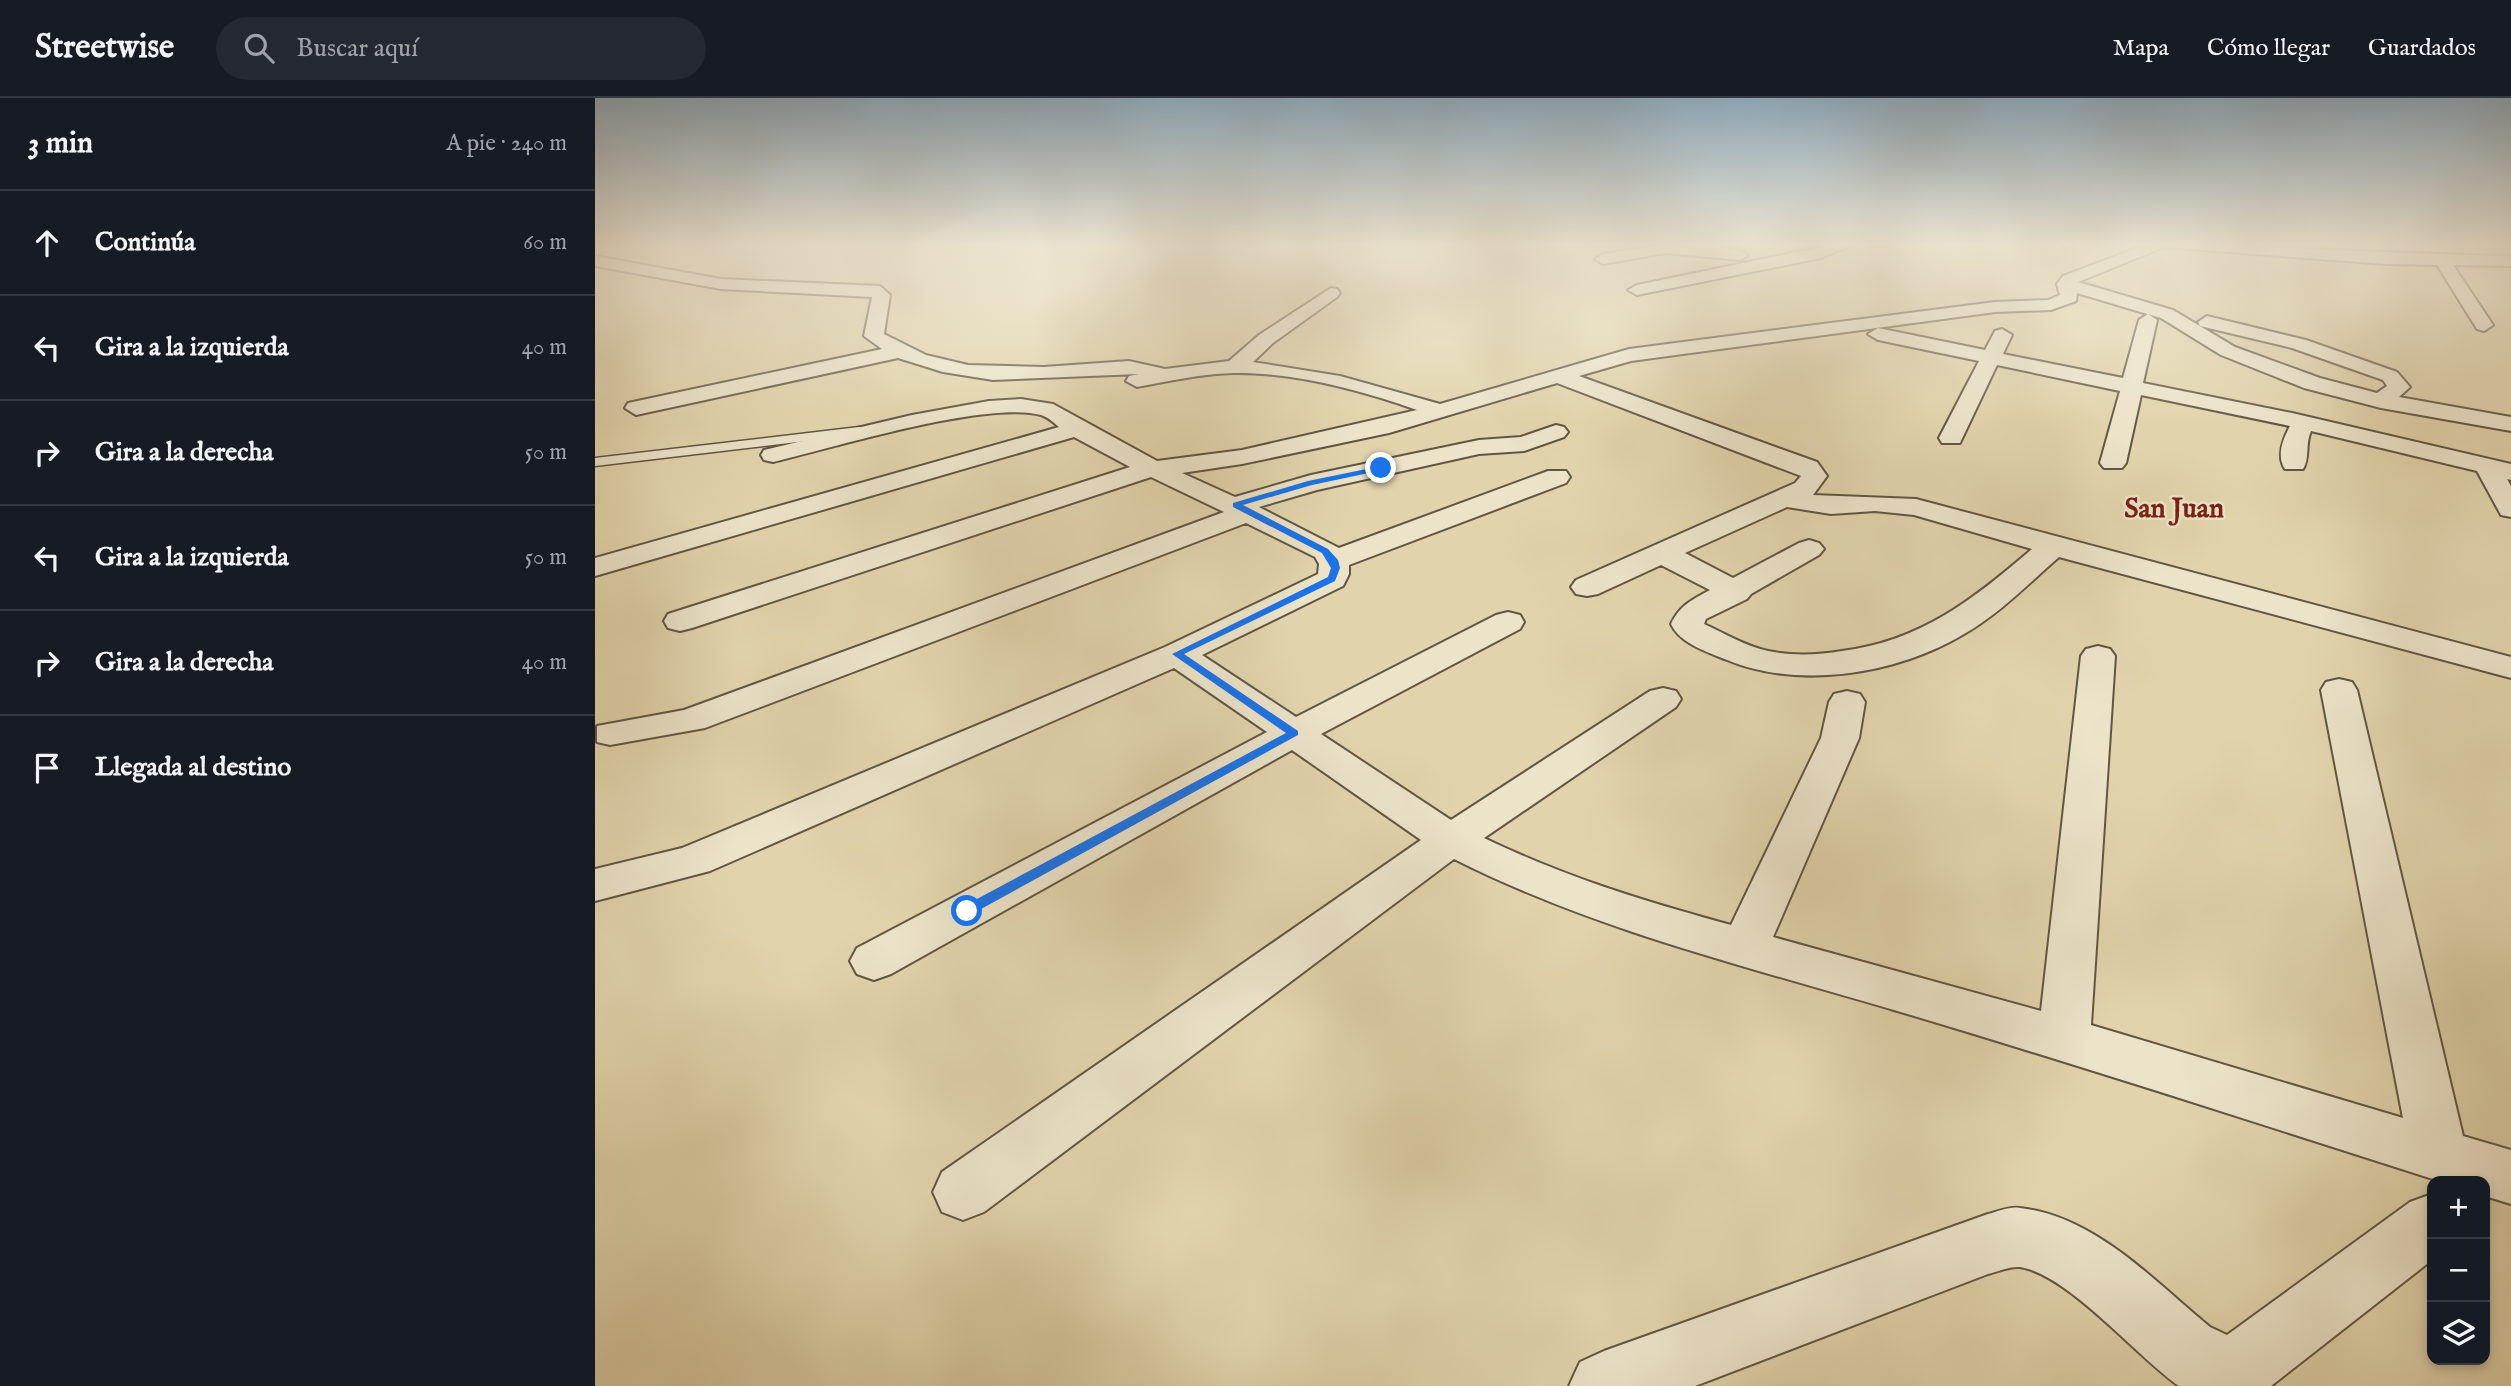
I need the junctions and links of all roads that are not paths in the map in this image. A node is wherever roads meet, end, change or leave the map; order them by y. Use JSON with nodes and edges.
{"nodes":[{"id":1,"x":879,"y":305,"type":"edge"},
{"id":2,"x":1314,"y":305,"type":"edge"},
{"id":3,"x":2028,"y":305,"type":"edge"},
{"id":4,"x":2124,"y":305,"type":"edge"},
{"id":5,"x":2471,"y":305,"type":"edge"},
{"id":6,"x":2018,"y":306,"type":"junction"},
{"id":7,"x":2157,"y":317,"type":"junction"},
{"id":8,"x":2484,"y":325,"type":"dead end"},
{"id":9,"x":1852,"y":328,"type":"junction"},
{"id":10,"x":874,"y":336,"type":"junction"},
{"id":11,"x":848,"y":341,"type":"dead end"},
{"id":12,"x":897,"y":352,"type":"junction"},
{"id":13,"x":1989,"y":358,"type":"junction"},
{"id":14,"x":1235,"y":367,"type":"junction"},
{"id":15,"x":1163,"y":376,"type":"junction"},
{"id":16,"x":1555,"y":376,"type":"junction"},
{"id":17,"x":2295,"y":377,"type":"junction"},
{"id":18,"x":2133,"y":386,"type":"junction"},
{"id":19,"x":1066,"y":399,"type":"junction"},
{"id":20,"x":2381,"y":401,"type":"junction"},
{"id":21,"x":636,"y":408,"type":"dead end"},
{"id":22,"x":1440,"y":411,"type":"junction"},
{"id":23,"x":2298,"y":421,"type":"junction"},
{"id":24,"x":2511,"y":424,"type":"edge"},
{"id":25,"x":904,"y":425,"type":"junction"},
{"id":26,"x":1077,"y":429,"type":"junction"},
{"id":27,"x":1556,"y":432,"type":"dead end"},
{"id":28,"x":1951,"y":438,"type":"dead end"},
{"id":29,"x":773,"y":455,"type":"dead end"},
{"id":30,"x":595,"y":462,"type":"edge"},
{"id":31,"x":2113,"y":463,"type":"dead end"},
{"id":32,"x":2294,"y":464,"type":"dead end"},
{"id":33,"x":1151,"y":469,"type":"junction"},
{"id":34,"x":2498,"y":469,"type":"edge"},
{"id":35,"x":1557,"y":477,"type":"dead end"},
{"id":36,"x":1785,"y":498,"type":"junction"},
{"id":37,"x":1242,"y":509,"type":"junction"},
{"id":38,"x":2511,"y":509,"type":"edge"},
{"id":39,"x":2053,"y":547,"type":"junction"},
{"id":40,"x":1809,"y":550,"type":"dead end"},
{"id":41,"x":1662,"y":553,"type":"junction"},
{"id":42,"x":1333,"y":560,"type":"junction"},
{"id":43,"x":595,"y":567,"type":"edge"},
{"id":44,"x":1587,"y":587,"type":"dead end"},
{"id":45,"x":1736,"y":592,"type":"junction"},
{"id":46,"x":680,"y":621,"type":"dead end"},
{"id":47,"x":1508,"y":622,"type":"dead end"},
{"id":48,"x":1177,"y":654,"type":"junction"},
{"id":49,"x":2098,"y":656,"type":"dead end"},
{"id":50,"x":2511,"y":668,"type":"edge"},
{"id":51,"x":2339,"y":690,"type":"dead end"},
{"id":52,"x":1663,"y":699,"type":"dead end"},
{"id":53,"x":1847,"y":702,"type":"dead end"},
{"id":54,"x":1294,"y":733,"type":"junction"},
{"id":55,"x":610,"y":734,"type":"dead end"},
{"id":56,"x":1451,"y":840,"type":"junction"},
{"id":57,"x":595,"y":886,"type":"edge"},
{"id":58,"x":1745,"y":947,"type":"junction"},
{"id":59,"x":874,"y":961,"type":"dead end"},
{"id":60,"x":2064,"y":1039,"type":"junction"},
{"id":61,"x":2479,"y":1171,"type":"edge"},
{"id":62,"x":963,"y":1192,"type":"dead end"},
{"id":63,"x":2427,"y":1227,"type":"edge"},
{"id":64,"x":1604,"y":1386,"type":"edge"}],
"edges":[{"from":1,"to":10,"type":"street"},
{"from":2,"to":14,"type":"street"},
{"from":3,"to":6,"type":"street"},
{"from":4,"to":7,"type":"street"},
{"from":5,"to":8,"type":"street"},
{"from":6,"to":9,"type":"street"},
{"from":6,"to":13,"type":"street"},
{"from":7,"to":17,"type":"street"},
{"from":7,"to":18,"type":"street"},
{"from":7,"to":20,"type":"street"},
{"from":9,"to":13,"type":"street"},
{"from":9,"to":16,"type":"street"},
{"from":10,"to":11,"type":"street"},
{"from":10,"to":12,"type":"street"},
{"from":12,"to":15,"type":"street"},
{"from":12,"to":21,"type":"street"},
{"from":13,"to":18,"type":"street"},
{"from":13,"to":28,"type":"street"},
{"from":14,"to":15,"type":"street"},
{"from":14,"to":22,"type":"street"},
{"from":15,"to":19,"type":"street"},
{"from":16,"to":22,"type":"street"},
{"from":16,"to":36,"type":"street"},
{"from":17,"to":20,"type":"street"},
{"from":17,"to":23,"type":"street"},
{"from":18,"to":23,"type":"street"},
{"from":18,"to":31,"type":"street"},
{"from":19,"to":25,"type":"street"},
{"from":19,"to":26,"type":"street"},
{"from":20,"to":24,"type":"street"},
{"from":22,"to":33,"type":"street"},
{"from":23,"to":32,"type":"street"},
{"from":23,"to":34,"type":"street"},
{"from":25,"to":29,"type":"street"},
{"from":25,"to":30,"type":"lane"},
{"from":26,"to":33,"type":"street"},
{"from":26,"to":43,"type":"street"},
{"from":27,"to":37,"type":"street"},
{"from":33,"to":37,"type":"street"},
{"from":33,"to":46,"type":"street"},
{"from":34,"to":38,"type":"street"},
{"from":35,"to":42,"type":"street"},
{"from":36,"to":39,"type":"street"},
{"from":36,"to":41,"type":"street"},
{"from":37,"to":42,"type":"street"},
{"from":37,"to":55,"type":"street"},
{"from":39,"to":45,"type":"street"},
{"from":39,"to":50,"type":"street"},
{"from":40,"to":45,"type":"street"},
{"from":41,"to":44,"type":"street"},
{"from":41,"to":45,"type":"street"},
{"from":42,"to":48,"type":"street"},
{"from":47,"to":54,"type":"street"},
{"from":48,"to":54,"type":"street"},
{"from":48,"to":57,"type":"street"},
{"from":49,"to":60,"type":"street"},
{"from":51,"to":61,"type":"street"},
{"from":52,"to":56,"type":"street"},
{"from":53,"to":58,"type":"street"},
{"from":54,"to":56,"type":"street"},
{"from":54,"to":59,"type":"street"},
{"from":56,"to":58,"type":"street"},
{"from":56,"to":62,"type":"street"},
{"from":58,"to":60,"type":"street"},
{"from":60,"to":61,"type":"street"},
{"from":63,"to":64,"type":"street"}]}
